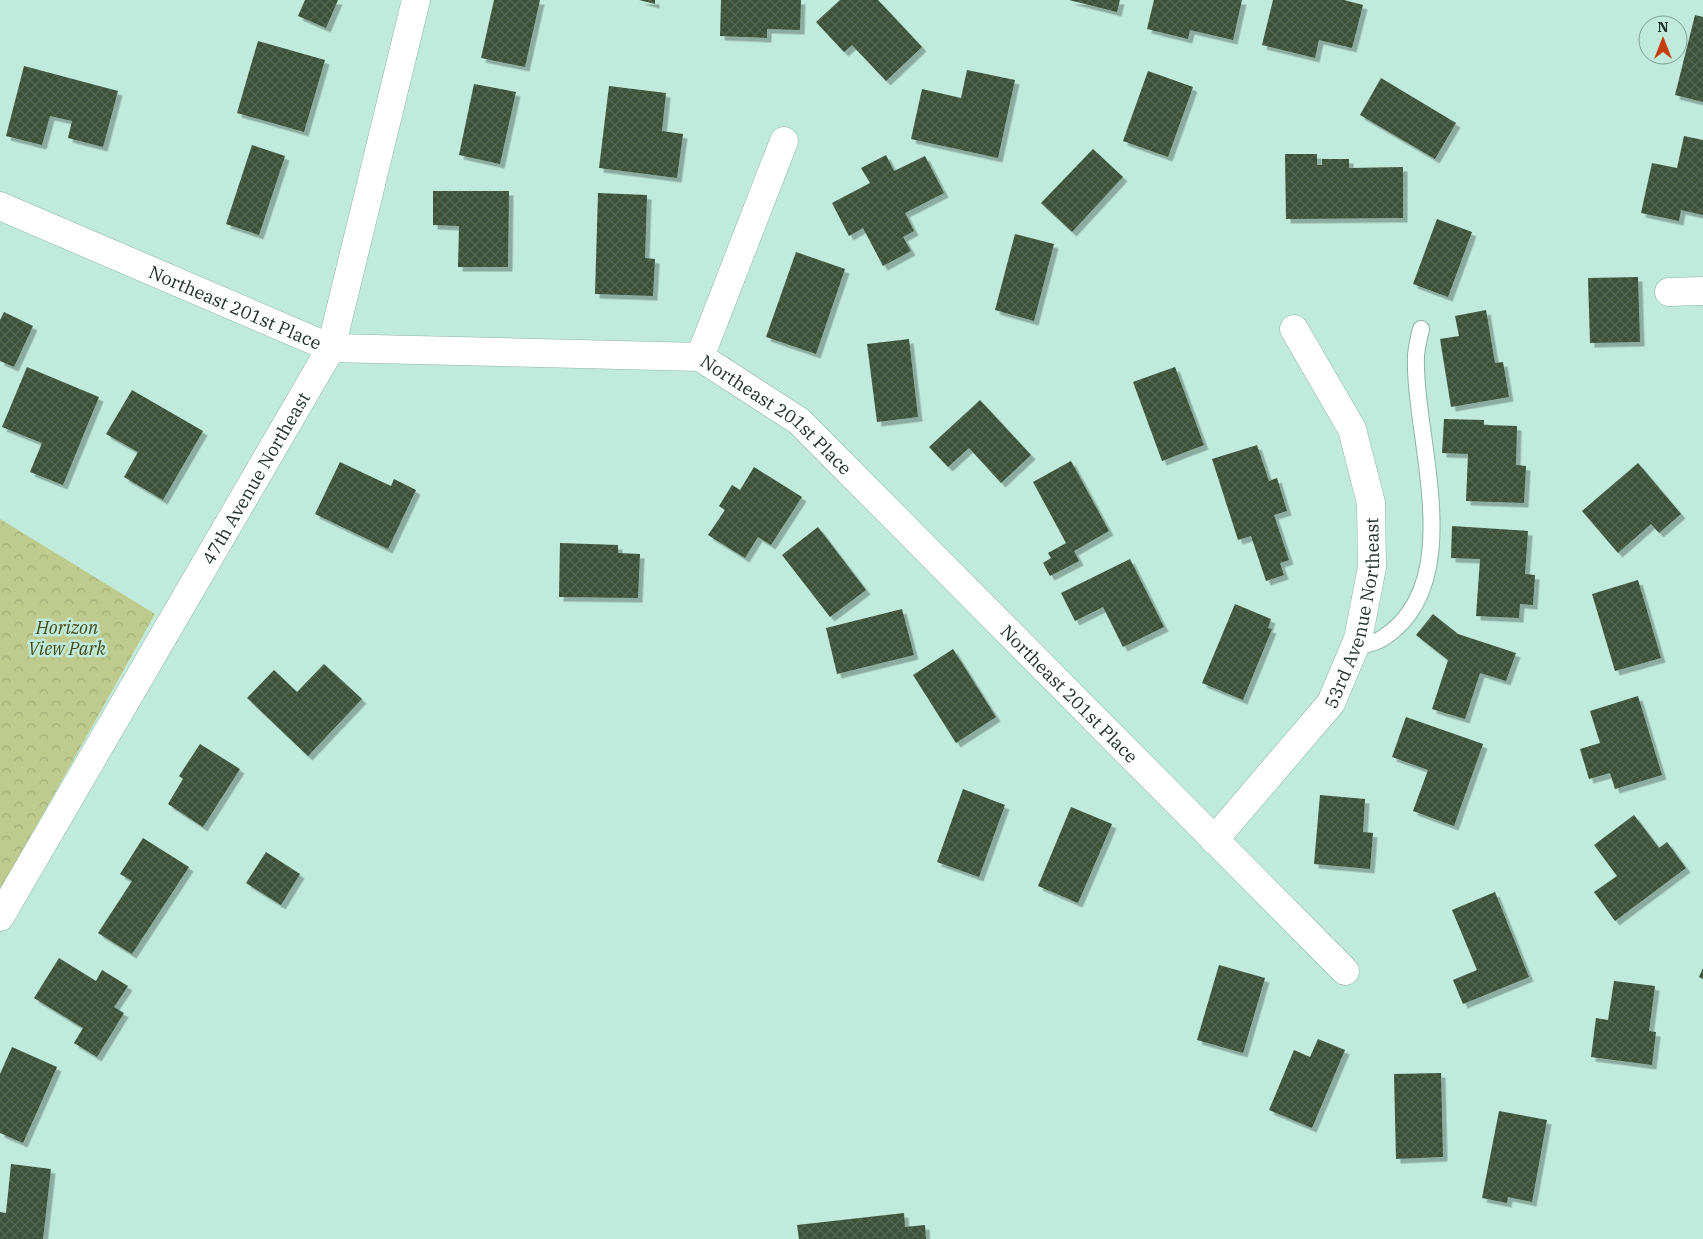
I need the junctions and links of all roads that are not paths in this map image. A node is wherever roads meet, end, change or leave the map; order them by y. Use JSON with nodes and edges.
{"nodes":[{"id":1,"x":416,"y":0,"type":"edge"},
{"id":2,"x":784,"y":141,"type":"dead end"},
{"id":3,"x":0,"y":206,"type":"edge"},
{"id":4,"x":1703,"y":291,"type":"edge"},
{"id":5,"x":1669,"y":292,"type":"dead end"},
{"id":6,"x":1294,"y":329,"type":"dead end"},
{"id":7,"x":1421,"y":329,"type":"dead end"},
{"id":8,"x":331,"y":348,"type":"junction"},
{"id":9,"x":700,"y":357,"type":"junction"},
{"id":10,"x":1355,"y":647,"type":"junction"},
{"id":11,"x":1214,"y":840,"type":"junction"},
{"id":12,"x":4,"y":902,"type":"edge"},
{"id":13,"x":1344,"y":971,"type":"dead end"}],
"edges":[{"from":1,"to":8,"type":"street","name":"47th Avenue Northeast"},
{"from":2,"to":9,"type":"street"},
{"from":3,"to":8,"type":"street","name":"Northeast 201st Place"},
{"from":4,"to":5,"type":"street"},
{"from":6,"to":10,"type":"street","name":"53rd Avenue Northeast"},
{"from":7,"to":10,"type":"lane"},
{"from":8,"to":9,"type":"street","name":"Northeast 201st Place"},
{"from":8,"to":12,"type":"street","name":"47th Avenue Northeast"},
{"from":9,"to":11,"type":"street","name":"Northeast 201st Place"},
{"from":10,"to":11,"type":"street","name":"53rd Avenue Northeast"},
{"from":11,"to":13,"type":"street","name":"Northeast 201st Place"}]}
